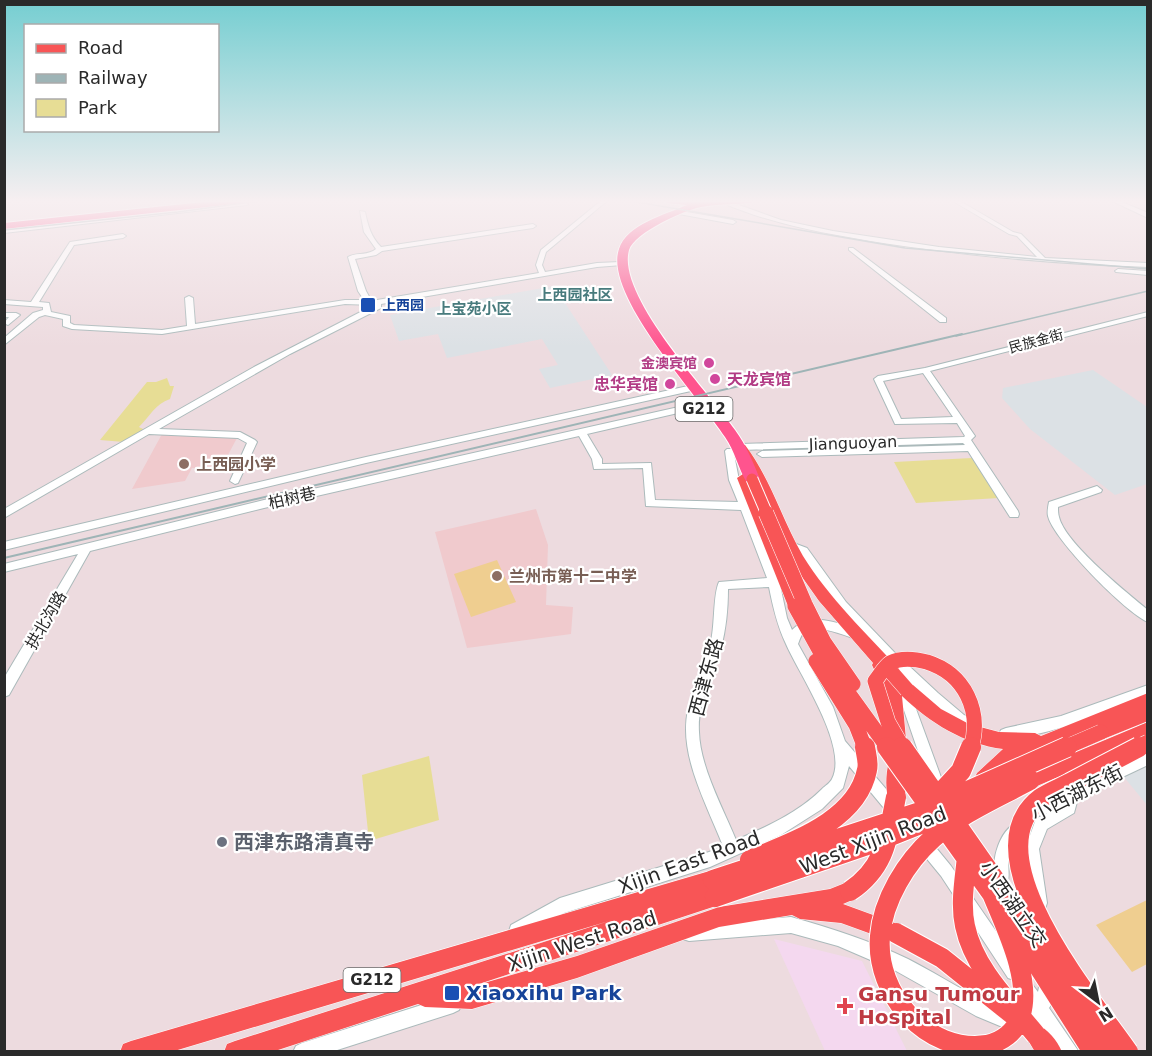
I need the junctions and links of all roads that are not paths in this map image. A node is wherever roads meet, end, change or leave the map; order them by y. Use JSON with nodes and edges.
{"nodes":[{"id":1,"x":68,"y":249,"type":"edge"},
{"id":2,"x":380,"y":249,"type":"edge"},
{"id":3,"x":545,"y":249,"type":"edge"},
{"id":4,"x":617,"y":249,"type":"edge"},
{"id":5,"x":623,"y":249,"type":"edge"},
{"id":6,"x":851,"y":249,"type":"dead end"},
{"id":7,"x":943,"y":249,"type":"edge"},
{"id":8,"x":1033,"y":249,"type":"edge"},
{"id":9,"x":1043,"y":259,"type":"junction"},
{"id":10,"x":996,"y":262,"type":"dead end"},
{"id":11,"x":616,"y":264,"type":"junction"},
{"id":12,"x":1148,"y":265,"type":"edge"},
{"id":13,"x":1148,"y":273,"type":"edge"},
{"id":14,"x":543,"y":274,"type":"junction"},
{"id":15,"x":189,"y":298,"type":"dead end"},
{"id":16,"x":4,"y":302,"type":"edge"},
{"id":17,"x":373,"y":302,"type":"junction"},
{"id":18,"x":35,"y":303,"type":"junction"},
{"id":19,"x":48,"y":311,"type":"junction"},
{"id":20,"x":1148,"y":314,"type":"edge"},
{"id":21,"x":943,"y":320,"type":"dead end"},
{"id":22,"x":191,"y":327,"type":"junction"},
{"id":23,"x":4,"y":343,"type":"edge"},
{"id":24,"x":925,"y":370,"type":"junction"},
{"id":25,"x":688,"y":388,"type":"junction"},
{"id":26,"x":701,"y":405,"type":"junction"},
{"id":27,"x":960,"y":420,"type":"junction"},
{"id":28,"x":147,"y":431,"type":"junction"},
{"id":29,"x":581,"y":431,"type":"junction"},
{"id":30,"x":968,"y":444,"type":"junction"},
{"id":31,"x":738,"y":448,"type":"junction"},
{"id":32,"x":748,"y":478,"type":"junction"},
{"id":33,"x":235,"y":481,"type":"dead end"},
{"id":34,"x":1097,"y":490,"type":"dead end"},
{"id":35,"x":744,"y":506,"type":"junction"},
{"id":36,"x":4,"y":514,"type":"edge"},
{"id":37,"x":1014,"y":514,"type":"dead end"},
{"id":38,"x":4,"y":546,"type":"edge"},
{"id":39,"x":790,"y":546,"type":"junction"},
{"id":40,"x":86,"y":549,"type":"junction"},
{"id":41,"x":4,"y":568,"type":"edge"},
{"id":42,"x":773,"y":582,"type":"junction"},
{"id":43,"x":795,"y":606,"type":"junction"},
{"id":44,"x":1148,"y":617,"type":"edge"},
{"id":45,"x":856,"y":634,"type":"junction"},
{"id":46,"x":792,"y":644,"type":"junction"},
{"id":47,"x":882,"y":654,"type":"junction"},
{"id":48,"x":4,"y":691,"type":"edge"},
{"id":49,"x":1148,"y":691,"type":"edge"},
{"id":50,"x":1148,"y":700,"type":"edge"},
{"id":51,"x":1148,"y":713,"type":"edge"},
{"id":52,"x":1071,"y":721,"type":"junction"},
{"id":53,"x":1148,"y":730,"type":"edge"},
{"id":54,"x":1053,"y":740,"type":"junction"},
{"id":55,"x":1148,"y":742,"type":"edge"},
{"id":56,"x":840,"y":745,"type":"junction"},
{"id":57,"x":910,"y":756,"type":"junction"},
{"id":58,"x":1148,"y":758,"type":"edge"},
{"id":59,"x":1030,"y":780,"type":"junction"},
{"id":60,"x":1072,"y":793,"type":"junction"},
{"id":61,"x":923,"y":811,"type":"junction"},
{"id":62,"x":741,"y":855,"type":"junction"},
{"id":63,"x":714,"y":889,"type":"junction"},
{"id":64,"x":991,"y":891,"type":"junction"},
{"id":65,"x":780,"y":907,"type":"junction"},
{"id":66,"x":1010,"y":907,"type":"junction"},
{"id":67,"x":614,"y":909,"type":"junction"},
{"id":68,"x":677,"y":933,"type":"junction"},
{"id":69,"x":497,"y":943,"type":"junction"},
{"id":70,"x":1049,"y":965,"type":"junction"},
{"id":71,"x":414,"y":995,"type":"junction"},
{"id":72,"x":472,"y":998,"type":"junction"},
{"id":73,"x":1038,"y":1007,"type":"junction"},
{"id":74,"x":1002,"y":1018,"type":"junction"},
{"id":75,"x":1036,"y":1035,"type":"junction"},
{"id":76,"x":1100,"y":1047,"type":"edge"},
{"id":77,"x":131,"y":1052,"type":"edge"},
{"id":78,"x":236,"y":1052,"type":"edge"},
{"id":79,"x":302,"y":1052,"type":"edge"},
{"id":80,"x":1052,"y":1052,"type":"edge"},
{"id":81,"x":1069,"y":1052,"type":"edge"},
{"id":82,"x":1077,"y":1052,"type":"edge"},
{"id":83,"x":1115,"y":1052,"type":"edge"},
{"id":84,"x":1128,"y":1052,"type":"edge"}],
"edges":[{"from":1,"to":18,"type":"street"},
{"from":2,"to":17,"type":"street"},
{"from":3,"to":14,"type":"street"},
{"from":4,"to":11,"type":"highway"},
{"from":5,"to":11,"type":"highway"},
{"from":6,"to":21,"type":"street"},
{"from":7,"to":9,"type":"street"},
{"from":8,"to":9,"type":"street"},
{"from":9,"to":12,"type":"street"},
{"from":10,"to":13,"type":"street"},
{"from":11,"to":14,"type":"street"},
{"from":11,"to":25,"type":"highway","number":"G212"},
{"from":11,"to":31,"type":"highway","number":"G212"},
{"from":14,"to":17,"type":"street"},
{"from":15,"to":22,"type":"street"},
{"from":16,"to":18,"type":"street"},
{"from":17,"to":22,"type":"street"},
{"from":17,"to":28,"type":"street"},
{"from":18,"to":19,"type":"street"},
{"from":19,"to":22,"type":"street"},
{"from":19,"to":23,"type":"street"},
{"from":20,"to":24,"type":"street","name":"民族金街"},
{"from":24,"to":27,"type":"street"},
{"from":24,"to":27,"type":"street","name":"民族金街"},
{"from":25,"to":26,"type":"highway","number":"G212"},
{"from":25,"to":38,"type":"street"},
{"from":26,"to":29,"type":"street","name":"柏树巷"},
{"from":26,"to":31,"type":"highway","number":"G212"},
{"from":27,"to":30,"type":"street"},
{"from":28,"to":33,"type":"street"},
{"from":28,"to":36,"type":"street"},
{"from":29,"to":35,"type":"street"},
{"from":29,"to":40,"type":"street","name":"柏树巷"},
{"from":30,"to":31,"type":"street","name":"Jianguoyan"},
{"from":30,"to":37,"type":"street"},
{"from":31,"to":32,"type":"highway","number":"G212"},
{"from":31,"to":35,"type":"street"},
{"from":31,"to":39,"type":"main road"},
{"from":32,"to":43,"type":"main road","number":"G212"},
{"from":32,"to":57,"type":"main road","bridge":true},
{"from":34,"to":44,"type":"street"},
{"from":35,"to":42,"type":"street"},
{"from":39,"to":45,"type":"main road"},
{"from":39,"to":47,"type":"street"},
{"from":40,"to":41,"type":"street","name":"柏树巷"},
{"from":40,"to":48,"type":"street","name":"拱北沟路"},
{"from":42,"to":46,"type":"street"},
{"from":42,"to":62,"type":"street","name":"西津东路"},
{"from":43,"to":62,"type":"main road","bridge":true},
{"from":43,"to":64,"type":"main road","name":"小西湖立交","bridge":true},
{"from":45,"to":46,"type":"street"},
{"from":45,"to":47,"type":"main road"},
{"from":46,"to":56,"type":"street"},
{"from":47,"to":52,"type":"street"},
{"from":47,"to":54,"type":"main road","bridge":true},
{"from":47,"to":65,"type":"main road","bridge":true},
{"from":47,"to":66,"type":"street"},
{"from":49,"to":52,"type":"street"},
{"from":50,"to":54,"type":"main road"},
{"from":51,"to":61,"type":"main road","bridge":true},
{"from":52,"to":54,"type":"street"},
{"from":53,"to":59,"type":"main road"},
{"from":54,"to":75,"type":"main road","bridge":true},
{"from":55,"to":84,"type":"main road","bridge":true},
{"from":56,"to":62,"type":"street","name":"Xijin East Road"},
{"from":56,"to":73,"type":"street"},
{"from":57,"to":61,"type":"main road","bridge":true},
{"from":57,"to":83,"type":"main road","name":"小西湖立交","bridge":true},
{"from":58,"to":60,"type":"street","name":"小西湖东街"},
{"from":59,"to":63,"type":"main road","name":"West Xijin Road","bridge":true},
{"from":59,"to":64,"type":"main road","bridge":true},
{"from":60,"to":66,"type":"street","name":"小西湖东街"},
{"from":60,"to":70,"type":"street"},
{"from":61,"to":63,"type":"main road","bridge":true},
{"from":62,"to":67,"type":"main road"},
{"from":62,"to":69,"type":"street","name":"Xijin East Road"},
{"from":63,"to":67,"type":"main road","name":"Xijin West Road"},
{"from":63,"to":71,"type":"main road","name":"Xijin West Road"},
{"from":64,"to":76,"type":"main road","bridge":true},
{"from":65,"to":68,"type":"main road"},
{"from":65,"to":75,"type":"main road","bridge":true},
{"from":66,"to":70,"type":"street","name":"小西湖东街"},
{"from":67,"to":69,"type":"main road","name":"Xijin East Road","number":"G212"},
{"from":68,"to":72,"type":"main road"},
{"from":68,"to":74,"type":"street"},
{"from":69,"to":77,"type":"main road","name":"Xijin East Road","number":"G212"},
{"from":70,"to":73,"type":"street"},
{"from":70,"to":76,"type":"street","name":"小西湖东街"},
{"from":71,"to":72,"type":"main road"},
{"from":71,"to":78,"type":"main road","number":"G212"},
{"from":72,"to":79,"type":"street"},
{"from":73,"to":74,"type":"street"},
{"from":73,"to":81,"type":"street"},
{"from":74,"to":81,"type":"street"},
{"from":75,"to":80,"type":"main road"},
{"from":76,"to":82,"type":"street"}]}
